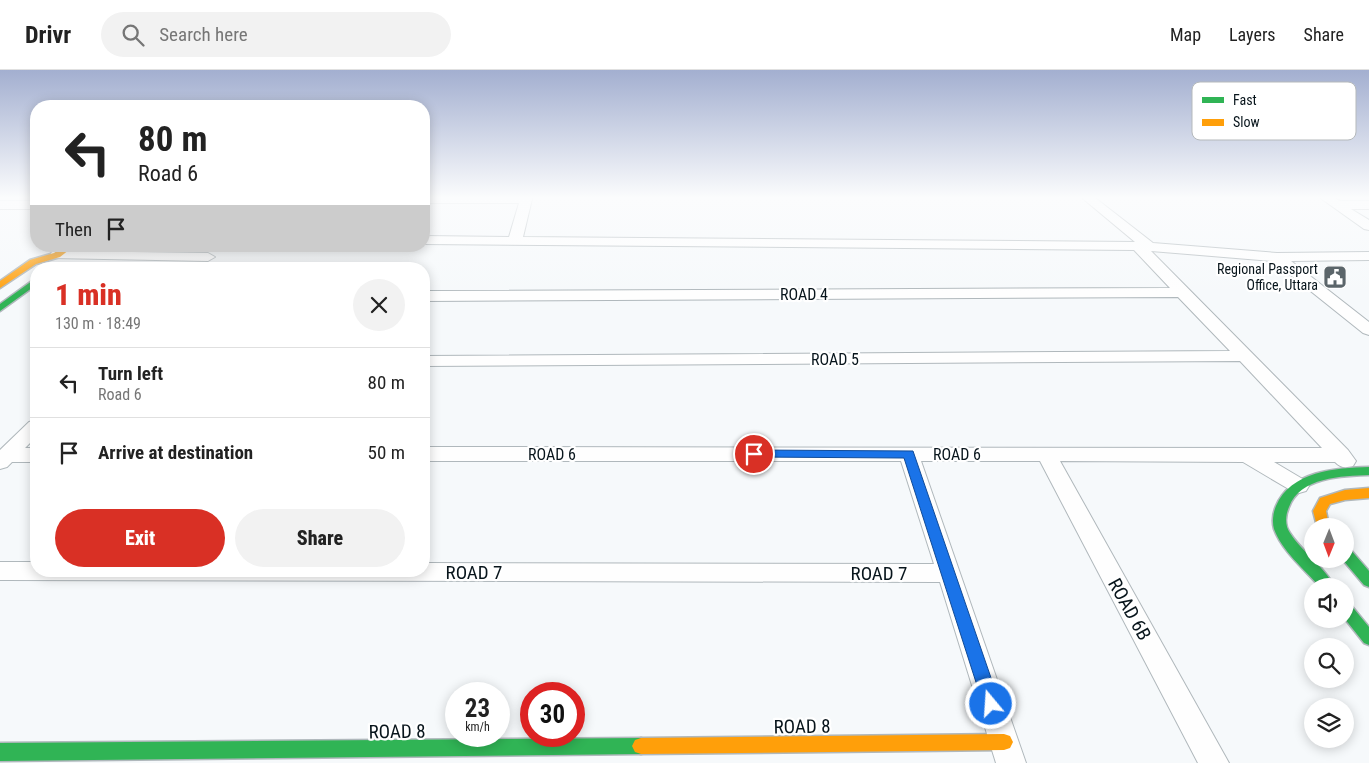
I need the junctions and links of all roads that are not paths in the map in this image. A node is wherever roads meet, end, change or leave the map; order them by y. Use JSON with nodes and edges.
{"nodes":[{"id":1,"x":518,"y":229,"type":"edge"},
{"id":2,"x":1124,"y":229,"type":"edge"},
{"id":3,"x":430,"y":240,"type":"edge"},
{"id":4,"x":515,"y":240,"type":"junction"},
{"id":5,"x":1143,"y":246,"type":"junction"},
{"id":6,"x":65,"y":252,"type":"edge"},
{"id":7,"x":213,"y":252,"type":"edge"},
{"id":8,"x":1369,"y":256,"type":"edge"},
{"id":9,"x":208,"y":257,"type":"junction"},
{"id":10,"x":1277,"y":257,"type":"junction"},
{"id":11,"x":56,"y":262,"type":"edge"},
{"id":12,"x":203,"y":262,"type":"edge"},
{"id":13,"x":18,"y":267,"type":"junction"},
{"id":14,"x":30,"y":267,"type":"edge"},
{"id":15,"x":0,"y":272,"type":"edge"},
{"id":16,"x":0,"y":285,"type":"edge"},
{"id":17,"x":30,"y":285,"type":"edge"},
{"id":18,"x":1184,"y":292,"type":"junction"},
{"id":19,"x":430,"y":296,"type":"edge"},
{"id":20,"x":0,"y":308,"type":"edge"},
{"id":21,"x":1369,"y":330,"type":"edge"},
{"id":22,"x":1245,"y":356,"type":"junction"},
{"id":23,"x":430,"y":361,"type":"edge"},
{"id":24,"x":30,"y":432,"type":"edge"},
{"id":25,"x":430,"y":454,"type":"edge"},
{"id":26,"x":909,"y":454,"type":"junction"},
{"id":27,"x":1046,"y":454,"type":"junction"},
{"id":28,"x":1247,"y":455,"type":"junction"},
{"id":29,"x":1340,"y":455,"type":"junction"},
{"id":30,"x":30,"y":456,"type":"edge"},
{"id":31,"x":4,"y":459,"type":"edge"},
{"id":32,"x":1363,"y":471,"type":"edge"},
{"id":33,"x":1369,"y":493,"type":"edge"},
{"id":34,"x":1293,"y":495,"type":"junction"},
{"id":35,"x":1319,"y":518,"type":"edge"},
{"id":36,"x":1354,"y":563,"type":"edge"},
{"id":37,"x":0,"y":571,"type":"edge"},
{"id":38,"x":30,"y":571,"type":"edge"},
{"id":39,"x":430,"y":572,"type":"edge"},
{"id":40,"x":948,"y":573,"type":"junction"},
{"id":41,"x":1321,"y":578,"type":"edge"},
{"id":42,"x":1369,"y":580,"type":"edge"},
{"id":43,"x":1354,"y":619,"type":"edge"},
{"id":44,"x":1369,"y":638,"type":"edge"},
{"id":45,"x":0,"y":752,"type":"edge"},
{"id":46,"x":1007,"y":752,"type":"edge"},
{"id":47,"x":1214,"y":763,"type":"edge"}],
"edges":[{"from":1,"to":4,"type":"street"},
{"from":2,"to":5,"type":"street"},
{"from":3,"to":4,"type":"street"},
{"from":4,"to":5,"type":"street"},
{"from":5,"to":10,"type":"street"},
{"from":5,"to":18,"type":"street"},
{"from":6,"to":11,"type":"street"},
{"from":7,"to":9,"type":"street"},
{"from":8,"to":10,"type":"street"},
{"from":9,"to":11,"type":"street"},
{"from":9,"to":12,"type":"street"},
{"from":10,"to":21,"type":"street"},
{"from":13,"to":14,"type":"street"},
{"from":13,"to":15,"type":"street"},
{"from":13,"to":16,"type":"street"},
{"from":17,"to":20,"type":"street"},
{"from":18,"to":19,"type":"street","name":"ROAD 4"},
{"from":18,"to":22,"type":"street"},
{"from":22,"to":23,"type":"street","name":"ROAD 5"},
{"from":22,"to":29,"type":"street"},
{"from":24,"to":31,"type":"street"},
{"from":25,"to":26,"type":"street","name":"ROAD 6"},
{"from":26,"to":27,"type":"street","name":"ROAD 6"},
{"from":26,"to":40,"type":"street"},
{"from":27,"to":28,"type":"street","name":"ROAD 6"},
{"from":27,"to":47,"type":"street","name":"ROAD 6B"},
{"from":28,"to":29,"type":"street","name":"ROAD 6"},
{"from":28,"to":34,"type":"street"},
{"from":29,"to":32,"type":"street"},
{"from":30,"to":31,"type":"street"},
{"from":32,"to":34,"type":"street"},
{"from":33,"to":35,"type":"street"},
{"from":34,"to":41,"type":"street"},
{"from":36,"to":42,"type":"street"},
{"from":37,"to":38,"type":"street","name":"ROAD 7"},
{"from":39,"to":40,"type":"street","name":"ROAD 7"},
{"from":40,"to":46,"type":"street"},
{"from":43,"to":44,"type":"street"},
{"from":45,"to":46,"type":"street","name":"ROAD 8"}]}
